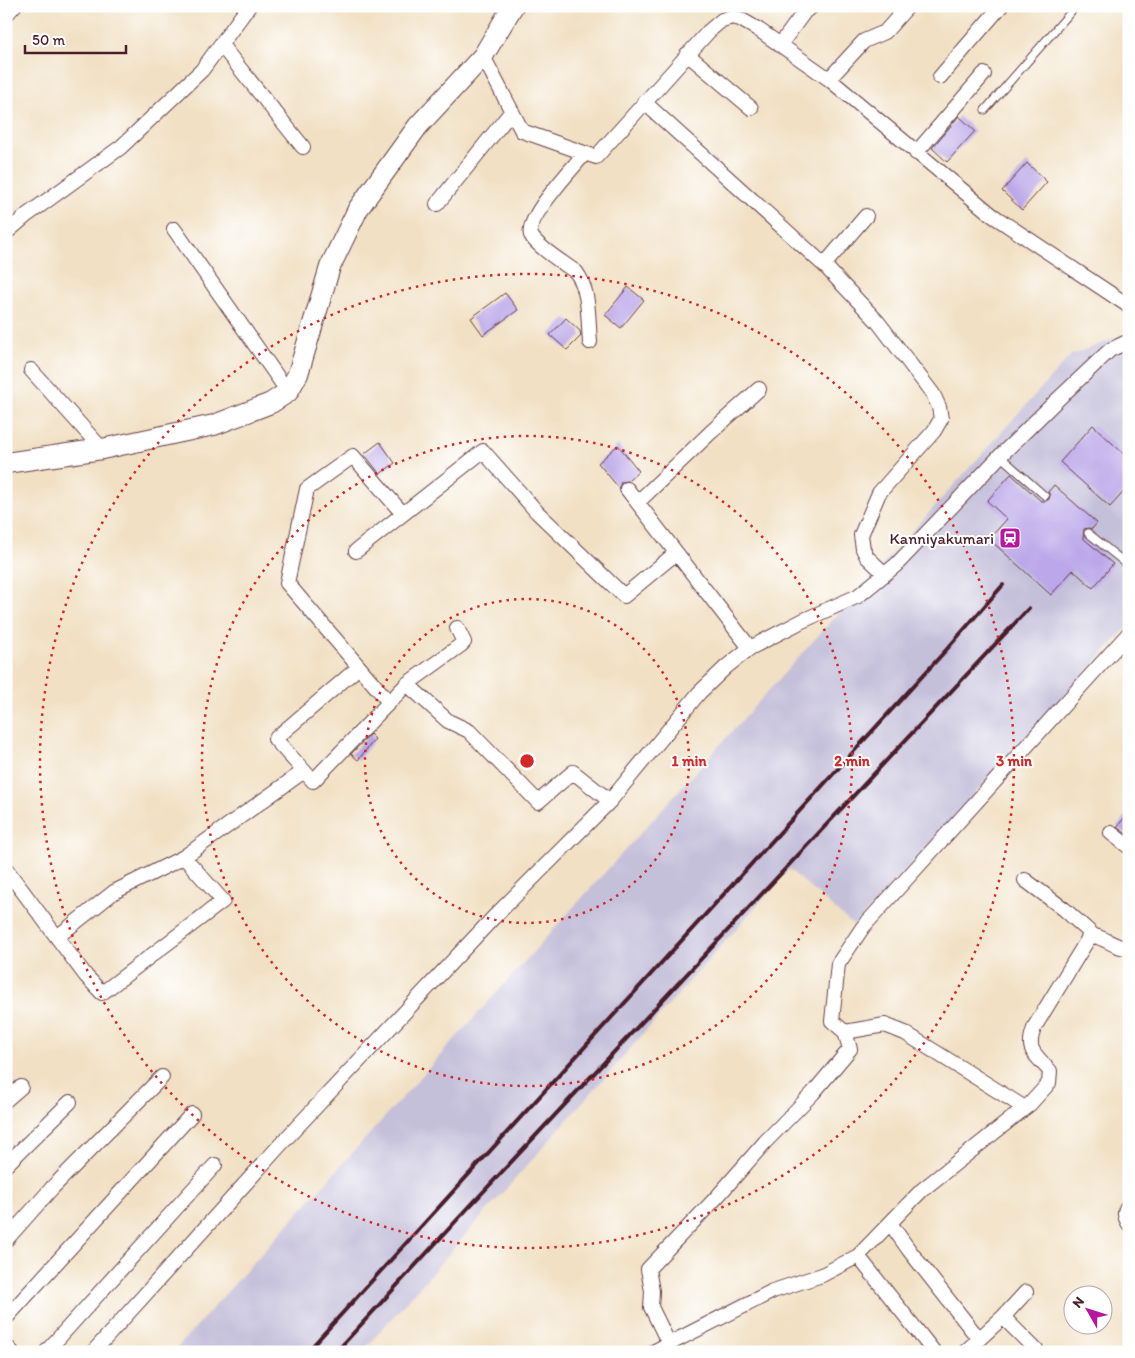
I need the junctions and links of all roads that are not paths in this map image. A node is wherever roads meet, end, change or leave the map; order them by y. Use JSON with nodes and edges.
{"nodes":[{"id":1,"x":14,"y":6,"type":"edge"},
{"id":2,"x":249,"y":6,"type":"edge"},
{"id":3,"x":513,"y":6,"type":"edge"},
{"id":4,"x":813,"y":6,"type":"edge"},
{"id":5,"x":908,"y":6,"type":"edge"},
{"id":6,"x":1001,"y":6,"type":"edge"},
{"id":7,"x":1076,"y":6,"type":"edge"},
{"id":8,"x":6,"y":15,"type":"edge"},
{"id":9,"x":221,"y":45,"type":"junction"},
{"id":10,"x":780,"y":45,"type":"junction"},
{"id":11,"x":687,"y":54,"type":"junction"},
{"id":12,"x":483,"y":56,"type":"junction"},
{"id":13,"x":984,"y":74,"type":"dead end"},
{"id":14,"x":940,"y":77,"type":"dead end"},
{"id":15,"x":828,"y":79,"type":"junction"},
{"id":16,"x":644,"y":102,"type":"junction"},
{"id":17,"x":751,"y":108,"type":"dead end"},
{"id":18,"x":985,"y":110,"type":"dead end"},
{"id":19,"x":512,"y":111,"type":"junction"},
{"id":20,"x":303,"y":147,"type":"dead end"},
{"id":21,"x":916,"y":153,"type":"junction"},
{"id":22,"x":585,"y":154,"type":"junction"},
{"id":23,"x":438,"y":204,"type":"dead end"},
{"id":24,"x":866,"y":216,"type":"dead end"},
{"id":25,"x":174,"y":229,"type":"dead end"},
{"id":26,"x":6,"y":233,"type":"edge"},
{"id":27,"x":824,"y":265,"type":"junction"},
{"id":28,"x":1129,"y":307,"type":"edge"},
{"id":29,"x":1129,"y":341,"type":"edge"},
{"id":30,"x":590,"y":342,"type":"dead end"},
{"id":31,"x":32,"y":370,"type":"dead end"},
{"id":32,"x":759,"y":389,"type":"dead end"},
{"id":33,"x":288,"y":392,"type":"junction"},
{"id":34,"x":102,"y":449,"type":"junction"},
{"id":35,"x":1000,"y":456,"type":"junction"},
{"id":36,"x":6,"y":462,"type":"edge"},
{"id":37,"x":627,"y":489,"type":"dead end"},
{"id":38,"x":1045,"y":496,"type":"dead end"},
{"id":39,"x":638,"y":502,"type":"junction"},
{"id":40,"x":403,"y":514,"type":"junction"},
{"id":41,"x":1088,"y":533,"type":"dead end"},
{"id":42,"x":356,"y":551,"type":"dead end"},
{"id":43,"x":676,"y":553,"type":"junction"},
{"id":44,"x":1129,"y":566,"type":"edge"},
{"id":45,"x":885,"y":574,"type":"junction"},
{"id":46,"x":457,"y":628,"type":"dead end"},
{"id":47,"x":1129,"y":633,"type":"edge"},
{"id":48,"x":750,"y":648,"type":"junction"},
{"id":49,"x":359,"y":667,"type":"junction"},
{"id":50,"x":406,"y":684,"type":"junction"},
{"id":51,"x":389,"y":702,"type":"junction"},
{"id":52,"x":304,"y":771,"type":"junction"},
{"id":53,"x":610,"y":800,"type":"junction"},
{"id":54,"x":1111,"y":833,"type":"dead end"},
{"id":55,"x":1129,"y":848,"type":"edge"},
{"id":56,"x":184,"y":857,"type":"junction"},
{"id":57,"x":6,"y":869,"type":"edge"},
{"id":58,"x":1025,"y":880,"type":"dead end"},
{"id":59,"x":1094,"y":936,"type":"junction"},
{"id":60,"x":57,"y":937,"type":"junction"},
{"id":61,"x":1129,"y":948,"type":"edge"},
{"id":62,"x":846,"y":1032,"type":"junction"},
{"id":63,"x":162,"y":1077,"type":"dead end"},
{"id":64,"x":21,"y":1087,"type":"dead end"},
{"id":65,"x":6,"y":1100,"type":"edge"},
{"id":66,"x":70,"y":1102,"type":"dead end"},
{"id":67,"x":1025,"y":1108,"type":"junction"},
{"id":68,"x":192,"y":1114,"type":"dead end"},
{"id":69,"x":6,"y":1165,"type":"edge"},
{"id":70,"x":215,"y":1165,"type":"dead end"},
{"id":71,"x":1129,"y":1204,"type":"edge"},
{"id":72,"x":890,"y":1223,"type":"junction"},
{"id":73,"x":1129,"y":1224,"type":"edge"},
{"id":74,"x":6,"y":1240,"type":"edge"},
{"id":75,"x":858,"y":1256,"type":"junction"},
{"id":76,"x":1026,"y":1292,"type":"dead end"},
{"id":77,"x":1003,"y":1317,"type":"junction"},
{"id":78,"x":6,"y":1318,"type":"edge"},
{"id":79,"x":979,"y":1339,"type":"junction"},
{"id":80,"x":669,"y":1344,"type":"junction"},
{"id":81,"x":6,"y":1346,"type":"edge"},
{"id":82,"x":12,"y":1352,"type":"edge"},
{"id":83,"x":46,"y":1352,"type":"edge"},
{"id":84,"x":92,"y":1352,"type":"edge"},
{"id":85,"x":653,"y":1352,"type":"edge"},
{"id":86,"x":934,"y":1352,"type":"edge"},
{"id":87,"x":965,"y":1352,"type":"edge"},
{"id":88,"x":1038,"y":1352,"type":"edge"}],
"edges":[{"from":1,"to":8,"type":"street"},
{"from":2,"to":9,"type":"street"},
{"from":3,"to":12,"type":"street"},
{"from":4,"to":10,"type":"street"},
{"from":5,"to":15,"type":"street"},
{"from":6,"to":14,"type":"street"},
{"from":7,"to":18,"type":"lane"},
{"from":9,"to":20,"type":"street"},
{"from":9,"to":26,"type":"street"},
{"from":10,"to":11,"type":"street"},
{"from":10,"to":15,"type":"street"},
{"from":11,"to":16,"type":"street"},
{"from":11,"to":17,"type":"street"},
{"from":12,"to":19,"type":"street"},
{"from":12,"to":33,"type":"street"},
{"from":13,"to":21,"type":"street"},
{"from":15,"to":21,"type":"street"},
{"from":16,"to":22,"type":"street"},
{"from":16,"to":27,"type":"street"},
{"from":19,"to":22,"type":"street"},
{"from":19,"to":23,"type":"street"},
{"from":21,"to":28,"type":"street"},
{"from":22,"to":30,"type":"street"},
{"from":24,"to":27,"type":"street"},
{"from":25,"to":33,"type":"street"},
{"from":27,"to":45,"type":"street"},
{"from":29,"to":35,"type":"street"},
{"from":31,"to":34,"type":"street"},
{"from":32,"to":39,"type":"street"},
{"from":33,"to":34,"type":"street"},
{"from":34,"to":36,"type":"street"},
{"from":35,"to":38,"type":"lane"},
{"from":35,"to":45,"type":"street"},
{"from":37,"to":39,"type":"street"},
{"from":39,"to":43,"type":"street"},
{"from":40,"to":42,"type":"street"},
{"from":40,"to":43,"type":"street"},
{"from":40,"to":49,"type":"street"},
{"from":41,"to":44,"type":"lane"},
{"from":43,"to":48,"type":"street"},
{"from":45,"to":48,"type":"street"},
{"from":46,"to":50,"type":"street"},
{"from":47,"to":62,"type":"street"},
{"from":48,"to":53,"type":"street"},
{"from":49,"to":51,"type":"street"},
{"from":49,"to":52,"type":"street"},
{"from":50,"to":51,"type":"street"},
{"from":50,"to":53,"type":"street"},
{"from":51,"to":52,"type":"street"},
{"from":52,"to":56,"type":"street"},
{"from":53,"to":84,"type":"street"},
{"from":54,"to":55,"type":"street"},
{"from":56,"to":60,"type":"street"},
{"from":56,"to":60,"type":"street"},
{"from":57,"to":60,"type":"street"},
{"from":58,"to":59,"type":"street"},
{"from":59,"to":61,"type":"street"},
{"from":59,"to":67,"type":"street"},
{"from":62,"to":67,"type":"street"},
{"from":62,"to":80,"type":"street"},
{"from":63,"to":74,"type":"street"},
{"from":64,"to":65,"type":"street"},
{"from":66,"to":69,"type":"street"},
{"from":67,"to":72,"type":"street"},
{"from":68,"to":78,"type":"street"},
{"from":70,"to":83,"type":"street"},
{"from":71,"to":73,"type":"street"},
{"from":72,"to":75,"type":"street"},
{"from":72,"to":79,"type":"street"},
{"from":75,"to":80,"type":"street"},
{"from":75,"to":86,"type":"street"},
{"from":76,"to":77,"type":"street"},
{"from":77,"to":79,"type":"street"},
{"from":77,"to":88,"type":"street"},
{"from":79,"to":87,"type":"street"},
{"from":80,"to":85,"type":"street"},
{"from":81,"to":82,"type":"street"}]}
